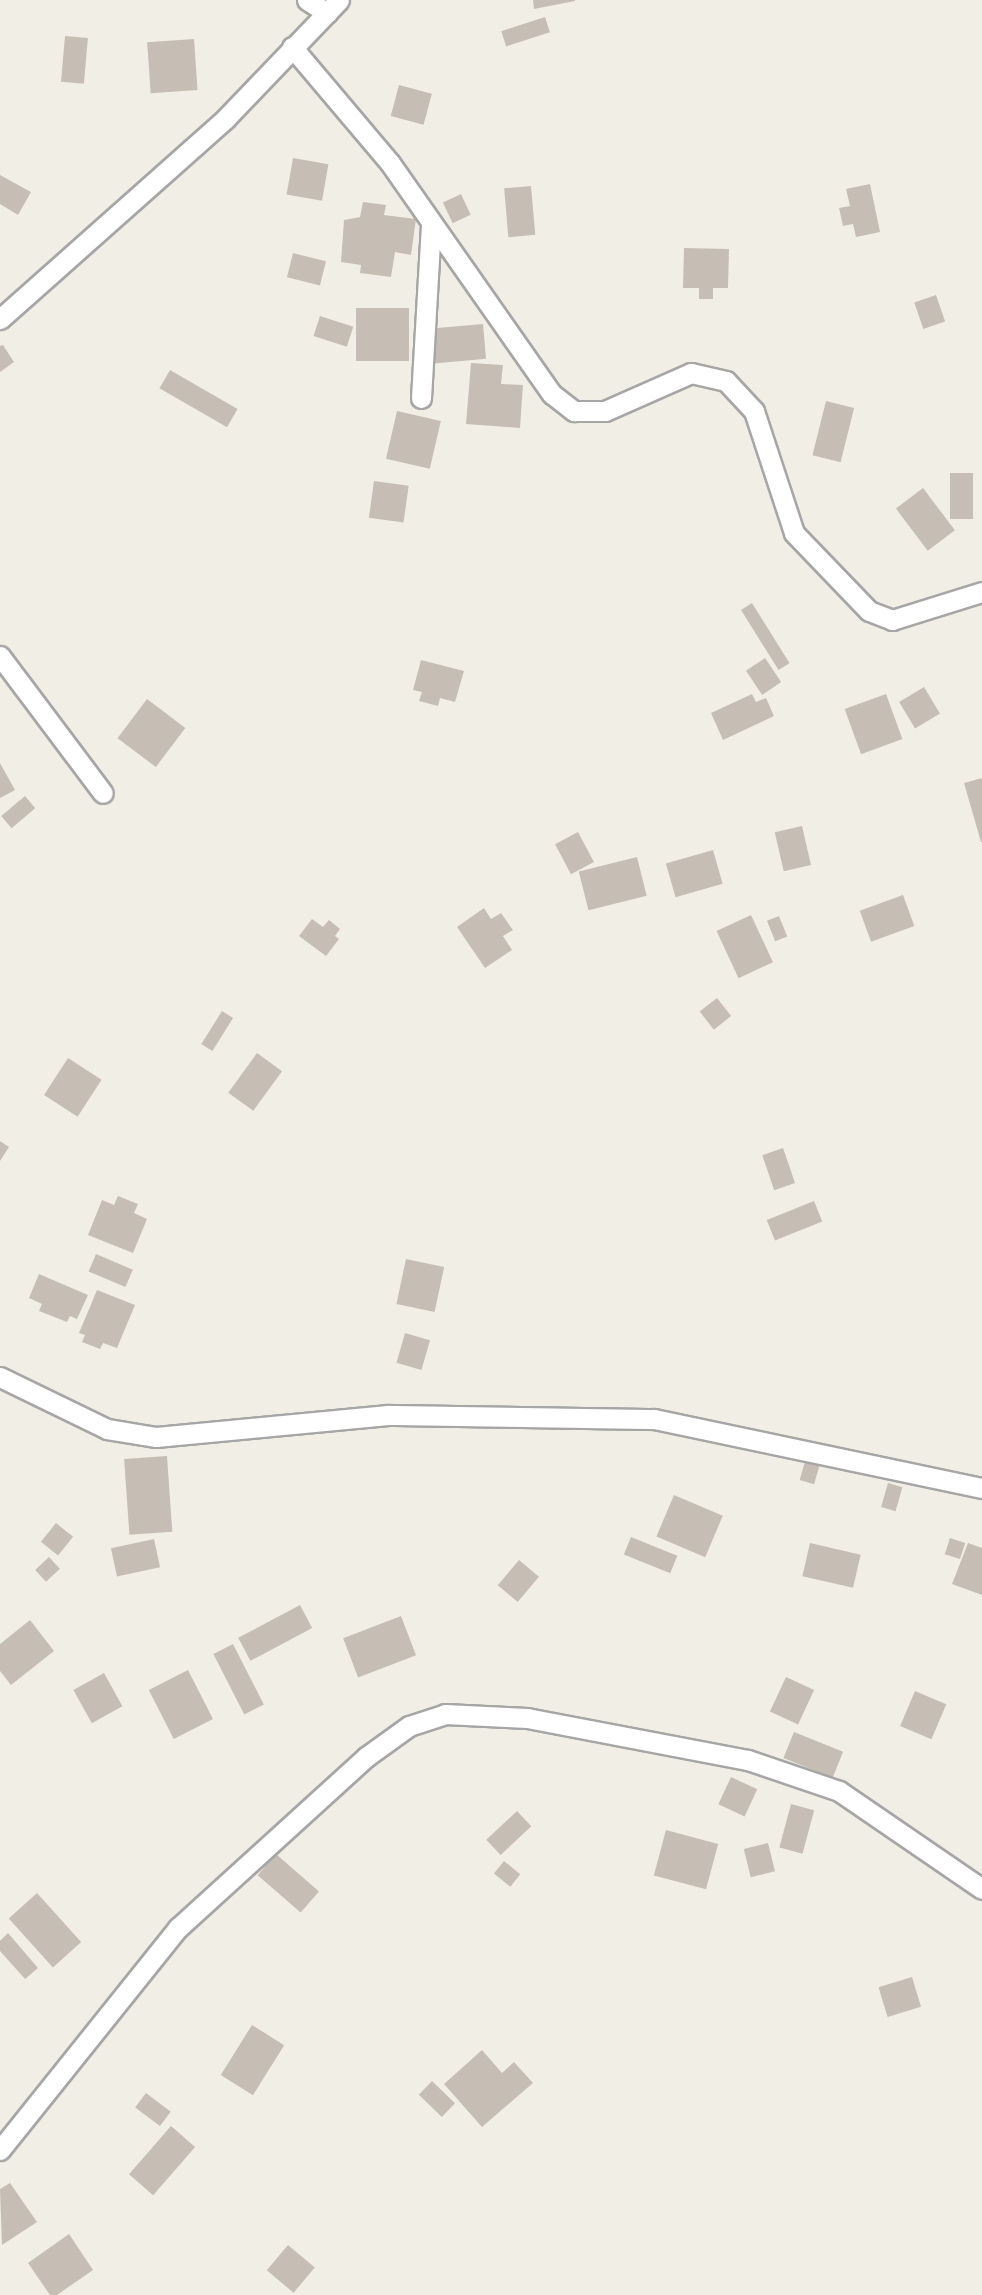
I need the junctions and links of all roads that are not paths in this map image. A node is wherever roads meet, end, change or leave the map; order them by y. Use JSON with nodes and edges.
{"nodes":[{"id":1,"x":307,"y":0,"type":"edge"},
{"id":2,"x":333,"y":6,"type":"edge"},
{"id":3,"x":292,"y":47,"type":"junction"},
{"id":4,"x":431,"y":223,"type":"junction"},
{"id":5,"x":0,"y":319,"type":"edge"},
{"id":6,"x":421,"y":398,"type":"dead end"},
{"id":7,"x":982,"y":592,"type":"edge"},
{"id":8,"x":0,"y":656,"type":"edge"},
{"id":9,"x":103,"y":793,"type":"dead end"},
{"id":10,"x":0,"y":1377,"type":"edge"},
{"id":11,"x":982,"y":1488,"type":"edge"},
{"id":12,"x":982,"y":1889,"type":"edge"},
{"id":13,"x":0,"y":2150,"type":"edge"}],
"edges":[{"from":1,"to":2,"type":"street"},
{"from":2,"to":3,"type":"street"},
{"from":3,"to":4,"type":"street"},
{"from":3,"to":5,"type":"street"},
{"from":4,"to":6,"type":"street"},
{"from":4,"to":7,"type":"street"},
{"from":8,"to":9,"type":"street"},
{"from":10,"to":11,"type":"street"},
{"from":12,"to":13,"type":"street"}]}
